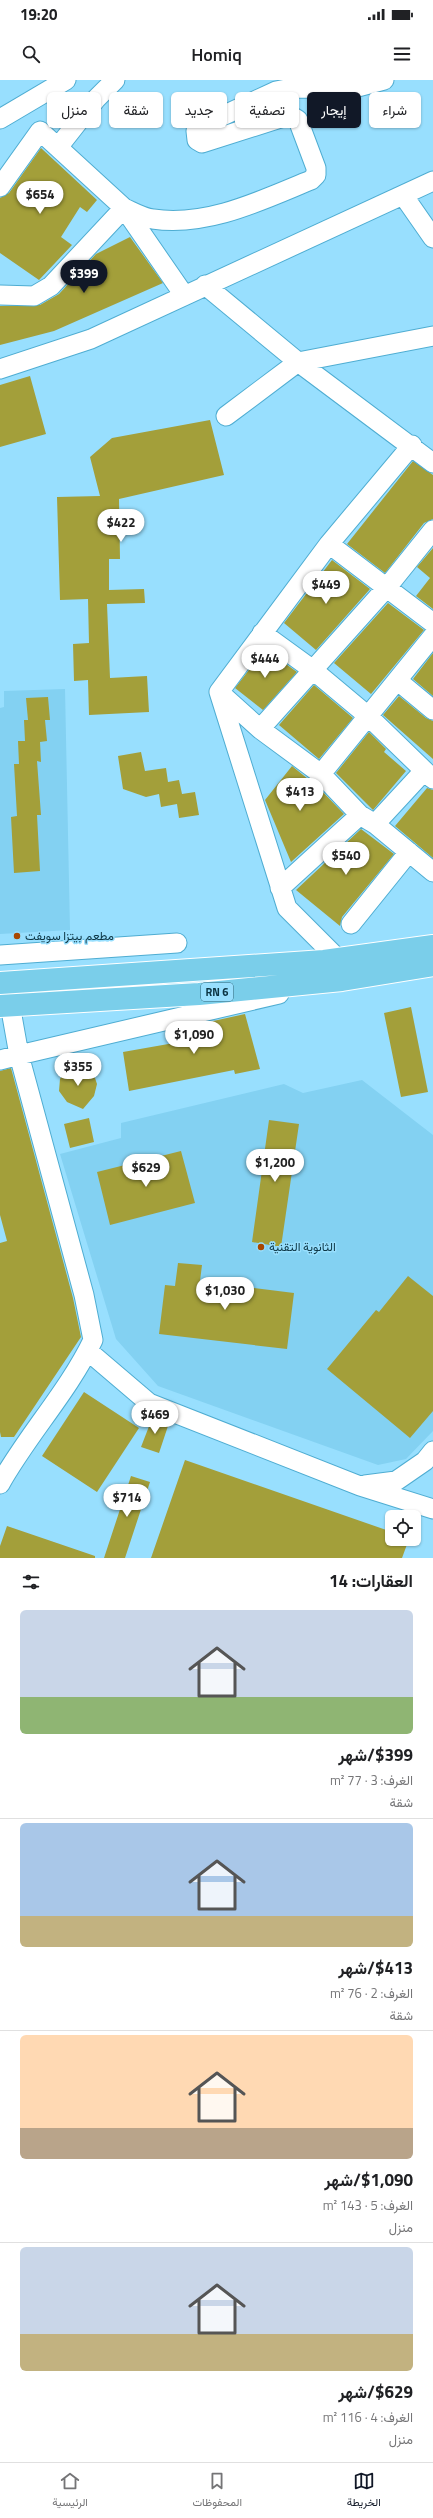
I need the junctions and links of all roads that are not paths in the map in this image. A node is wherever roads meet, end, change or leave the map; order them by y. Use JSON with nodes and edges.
{"nodes":[{"id":1,"x":66,"y":80,"type":"edge"},
{"id":2,"x":115,"y":80,"type":"edge"},
{"id":3,"x":384,"y":80,"type":"edge"},
{"id":4,"x":276,"y":85,"type":"edge"},
{"id":5,"x":310,"y":85,"type":"edge"},
{"id":6,"x":0,"y":118,"type":"edge"},
{"id":7,"x":59,"y":146,"type":"junction"},
{"id":8,"x":433,"y":181,"type":"edge"},
{"id":9,"x":0,"y":187,"type":"edge"},
{"id":10,"x":403,"y":195,"type":"junction"},
{"id":11,"x":124,"y":208,"type":"junction"},
{"id":12,"x":433,"y":238,"type":"edge"},
{"id":13,"x":205,"y":285,"type":"junction"},
{"id":14,"x":0,"y":295,"type":"edge"},
{"id":15,"x":184,"y":295,"type":"junction"},
{"id":16,"x":433,"y":336,"type":"edge"},
{"id":17,"x":298,"y":362,"type":"junction"},
{"id":18,"x":0,"y":369,"type":"edge"},
{"id":19,"x":226,"y":416,"type":"dead end"},
{"id":20,"x":412,"y":445,"type":"junction"},
{"id":21,"x":433,"y":463,"type":"edge"},
{"id":22,"x":433,"y":530,"type":"edge"},
{"id":23,"x":329,"y":544,"type":"junction"},
{"id":24,"x":388,"y":586,"type":"junction"},
{"id":25,"x":433,"y":623,"type":"edge"},
{"id":26,"x":262,"y":633,"type":"junction"},
{"id":27,"x":433,"y":636,"type":"edge"},
{"id":28,"x":313,"y":670,"type":"junction"},
{"id":29,"x":398,"y":681,"type":"junction"},
{"id":30,"x":219,"y":692,"type":"junction"},
{"id":31,"x":433,"y":710,"type":"edge"},
{"id":32,"x":368,"y":716,"type":"junction"},
{"id":33,"x":260,"y":729,"type":"junction"},
{"id":34,"x":321,"y":774,"type":"junction"},
{"id":35,"x":428,"y":775,"type":"edge"},
{"id":36,"x":368,"y":820,"type":"junction"},
{"id":37,"x":409,"y":852,"type":"junction"},
{"id":38,"x":433,"y":872,"type":"edge"},
{"id":39,"x":280,"y":888,"type":"junction"},
{"id":40,"x":351,"y":924,"type":"dead end"},
{"id":41,"x":177,"y":943,"type":"dead end"},
{"id":42,"x":152,"y":945,"type":"junction"},
{"id":43,"x":433,"y":946,"type":"edge"},
{"id":44,"x":0,"y":955,"type":"edge"},
{"id":45,"x":433,"y":965,"type":"edge"},
{"id":46,"x":340,"y":969,"type":"junction"},
{"id":47,"x":152,"y":972,"type":"junction"},
{"id":48,"x":3,"y":982,"type":"edge"},
{"id":49,"x":6,"y":1006,"type":"edge"},
{"id":50,"x":19,"y":1055,"type":"junction"},
{"id":51,"x":0,"y":1060,"type":"edge"},
{"id":52,"x":88,"y":1351,"type":"junction"},
{"id":53,"x":433,"y":1451,"type":"edge"},
{"id":54,"x":0,"y":1484,"type":"edge"},
{"id":55,"x":360,"y":1486,"type":"junction"},
{"id":56,"x":433,"y":1509,"type":"edge"}],
"edges":[{"from":1,"to":6,"type":"street"},
{"from":2,"to":7,"type":"street"},
{"from":3,"to":5,"type":"street"},
{"from":4,"to":5,"type":"street"},
{"from":4,"to":11,"type":"street"},
{"from":7,"to":9,"type":"street"},
{"from":7,"to":11,"type":"street"},
{"from":8,"to":10,"type":"street"},
{"from":10,"to":12,"type":"street"},
{"from":10,"to":13,"type":"street"},
{"from":11,"to":14,"type":"street"},
{"from":11,"to":15,"type":"street"},
{"from":13,"to":15,"type":"street"},
{"from":13,"to":17,"type":"street"},
{"from":15,"to":18,"type":"street"},
{"from":16,"to":17,"type":"street"},
{"from":17,"to":19,"type":"street"},
{"from":17,"to":20,"type":"street"},
{"from":20,"to":21,"type":"street"},
{"from":20,"to":23,"type":"street"},
{"from":22,"to":24,"type":"street"},
{"from":23,"to":24,"type":"street"},
{"from":23,"to":26,"type":"street"},
{"from":24,"to":25,"type":"street"},
{"from":24,"to":28,"type":"street"},
{"from":26,"to":28,"type":"street"},
{"from":26,"to":30,"type":"street"},
{"from":27,"to":29,"type":"street"},
{"from":28,"to":32,"type":"street"},
{"from":28,"to":33,"type":"street"},
{"from":29,"to":31,"type":"street"},
{"from":29,"to":32,"type":"street"},
{"from":30,"to":33,"type":"street"},
{"from":30,"to":39,"type":"street"},
{"from":32,"to":34,"type":"street"},
{"from":32,"to":35,"type":"street"},
{"from":33,"to":34,"type":"street"},
{"from":34,"to":36,"type":"street"},
{"from":35,"to":36,"type":"street"},
{"from":36,"to":37,"type":"street"},
{"from":36,"to":39,"type":"street"},
{"from":37,"to":38,"type":"street"},
{"from":37,"to":40,"type":"street"},
{"from":39,"to":46,"type":"street"},
{"from":41,"to":42,"type":"street"},
{"from":42,"to":44,"type":"street"},
{"from":42,"to":47,"type":"street"},
{"from":43,"to":46,"type":"main road","number":"RN 6"},
{"from":45,"to":46,"type":"main road","number":"RN 6"},
{"from":46,"to":47,"type":"main road","number":"RN 6"},
{"from":46,"to":49,"type":"main road","number":"RN 6"},
{"from":46,"to":50,"type":"street"},
{"from":47,"to":48,"type":"main road","number":"RN 6"},
{"from":48,"to":49,"type":"street"},
{"from":49,"to":50,"type":"street"},
{"from":50,"to":51,"type":"street"},
{"from":50,"to":52,"type":"street"},
{"from":52,"to":54,"type":"street"},
{"from":52,"to":55,"type":"street"},
{"from":53,"to":55,"type":"street"},
{"from":55,"to":56,"type":"street"}]}
